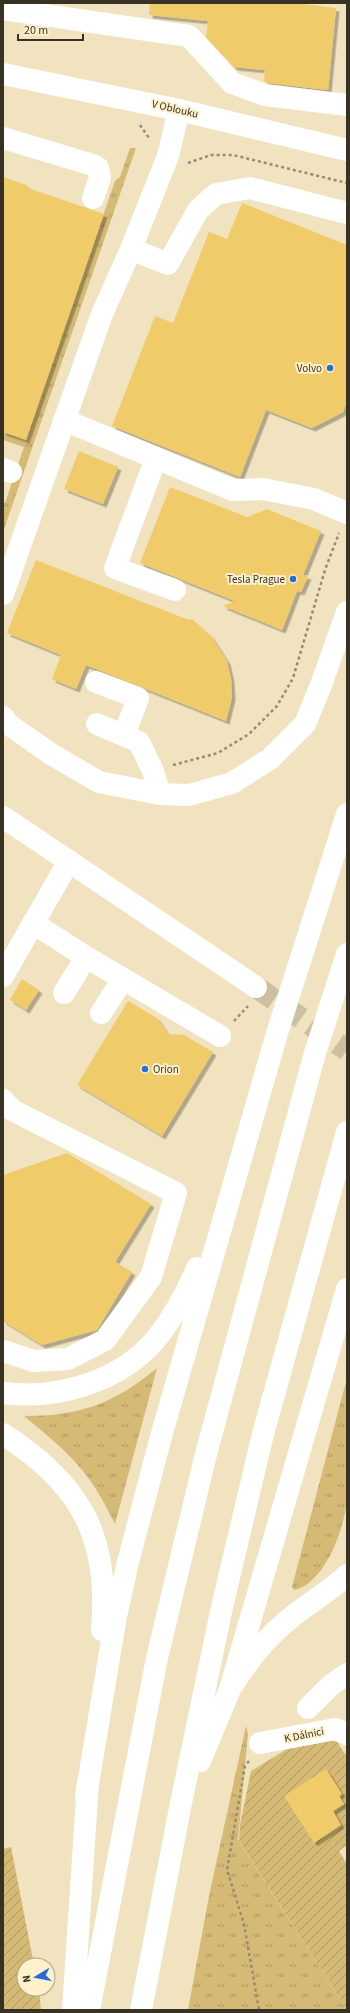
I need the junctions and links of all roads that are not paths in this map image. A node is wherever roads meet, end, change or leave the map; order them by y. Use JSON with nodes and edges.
{"nodes":[{"id":1,"x":3,"y":9,"type":"edge"},
{"id":2,"x":3,"y":74,"type":"edge"},
{"id":3,"x":347,"y":105,"type":"edge"},
{"id":4,"x":179,"y":110,"type":"junction"},
{"id":5,"x":3,"y":138,"type":"edge"},
{"id":6,"x":347,"y":150,"type":"edge"},
{"id":7,"x":93,"y":198,"type":"dead end"},
{"id":8,"x":347,"y":214,"type":"edge"},
{"id":9,"x":131,"y":250,"type":"junction"},
{"id":10,"x":64,"y":420,"type":"junction"},
{"id":11,"x":156,"y":458,"type":"junction"},
{"id":12,"x":344,"y":521,"type":"edge"},
{"id":13,"x":175,"y":590,"type":"dead end"},
{"id":14,"x":3,"y":594,"type":"edge"},
{"id":15,"x":347,"y":612,"type":"edge"},
{"id":16,"x":96,"y":682,"type":"dead end"},
{"id":17,"x":3,"y":717,"type":"edge"},
{"id":18,"x":97,"y":724,"type":"dead end"},
{"id":19,"x":124,"y":735,"type":"junction"},
{"id":20,"x":160,"y":794,"type":"junction"},
{"id":21,"x":347,"y":814,"type":"edge"},
{"id":22,"x":3,"y":817,"type":"edge"},
{"id":23,"x":69,"y":861,"type":"junction"},
{"id":24,"x":33,"y":923,"type":"junction"},
{"id":25,"x":347,"y":954,"type":"edge"},
{"id":26,"x":86,"y":957,"type":"junction"},
{"id":27,"x":3,"y":976,"type":"edge"},
{"id":28,"x":123,"y":979,"type":"junction"},
{"id":29,"x":64,"y":993,"type":"dead end"},
{"id":30,"x":254,"y":995,"type":"tunnel mouth"},
{"id":31,"x":101,"y":1013,"type":"dead end"},
{"id":32,"x":220,"y":1036,"type":"dead end"},
{"id":33,"x":3,"y":1100,"type":"edge"},
{"id":34,"x":347,"y":1132,"type":"edge"},
{"id":35,"x":235,"y":1174,"type":"junction"},
{"id":36,"x":347,"y":1289,"type":"edge"},
{"id":37,"x":3,"y":1351,"type":"edge"},
{"id":38,"x":3,"y":1393,"type":"edge"},
{"id":39,"x":3,"y":1434,"type":"edge"},
{"id":40,"x":347,"y":1575,"type":"edge"},
{"id":41,"x":347,"y":1674,"type":"edge"},
{"id":42,"x":230,"y":1689,"type":"junction"},
{"id":43,"x":308,"y":1708,"type":"dead end"},
{"id":44,"x":347,"y":1734,"type":"edge"},
{"id":45,"x":260,"y":1743,"type":"road end"},
{"id":46,"x":86,"y":1796,"type":"junction"},
{"id":47,"x":180,"y":1808,"type":"junction"},
{"id":48,"x":73,"y":2010,"type":"edge"},
{"id":49,"x":89,"y":2010,"type":"edge"},
{"id":50,"x":141,"y":2010,"type":"edge"}],
"edges":[{"from":1,"to":3,"type":"main road"},
{"from":2,"to":4,"type":"main road","name":"V Oblouku"},
{"from":4,"to":6,"type":"main road","name":"V Oblouku"},
{"from":4,"to":9,"type":"main road"},
{"from":5,"to":7,"type":"main road"},
{"from":8,"to":9,"type":"main road"},
{"from":9,"to":10,"type":"main road"},
{"from":10,"to":11,"type":"main road"},
{"from":10,"to":14,"type":"main road"},
{"from":11,"to":12,"type":"main road"},
{"from":11,"to":13,"type":"main road"},
{"from":15,"to":20,"type":"main road"},
{"from":16,"to":19,"type":"main road"},
{"from":17,"to":20,"type":"main road"},
{"from":18,"to":19,"type":"main road"},
{"from":19,"to":20,"type":"main road"},
{"from":21,"to":35,"type":"main road"},
{"from":22,"to":23,"type":"main road"},
{"from":23,"to":24,"type":"main road"},
{"from":23,"to":30,"type":"main road"},
{"from":24,"to":26,"type":"main road"},
{"from":24,"to":27,"type":"main road"},
{"from":25,"to":49,"type":"main road"},
{"from":26,"to":28,"type":"main road"},
{"from":26,"to":29,"type":"main road"},
{"from":28,"to":31,"type":"main road"},
{"from":28,"to":32,"type":"main road"},
{"from":33,"to":37,"type":"main road"},
{"from":34,"to":47,"type":"main road"},
{"from":35,"to":38,"type":"main road"},
{"from":35,"to":46,"type":"main road"},
{"from":36,"to":42,"type":"main road"},
{"from":39,"to":46,"type":"main road"},
{"from":40,"to":42,"type":"main road"},
{"from":41,"to":43,"type":"main road"},
{"from":42,"to":47,"type":"main road"},
{"from":44,"to":45,"type":"main road","name":"K Dálnici"},
{"from":46,"to":48,"type":"main road"},
{"from":47,"to":50,"type":"main road"}]}
